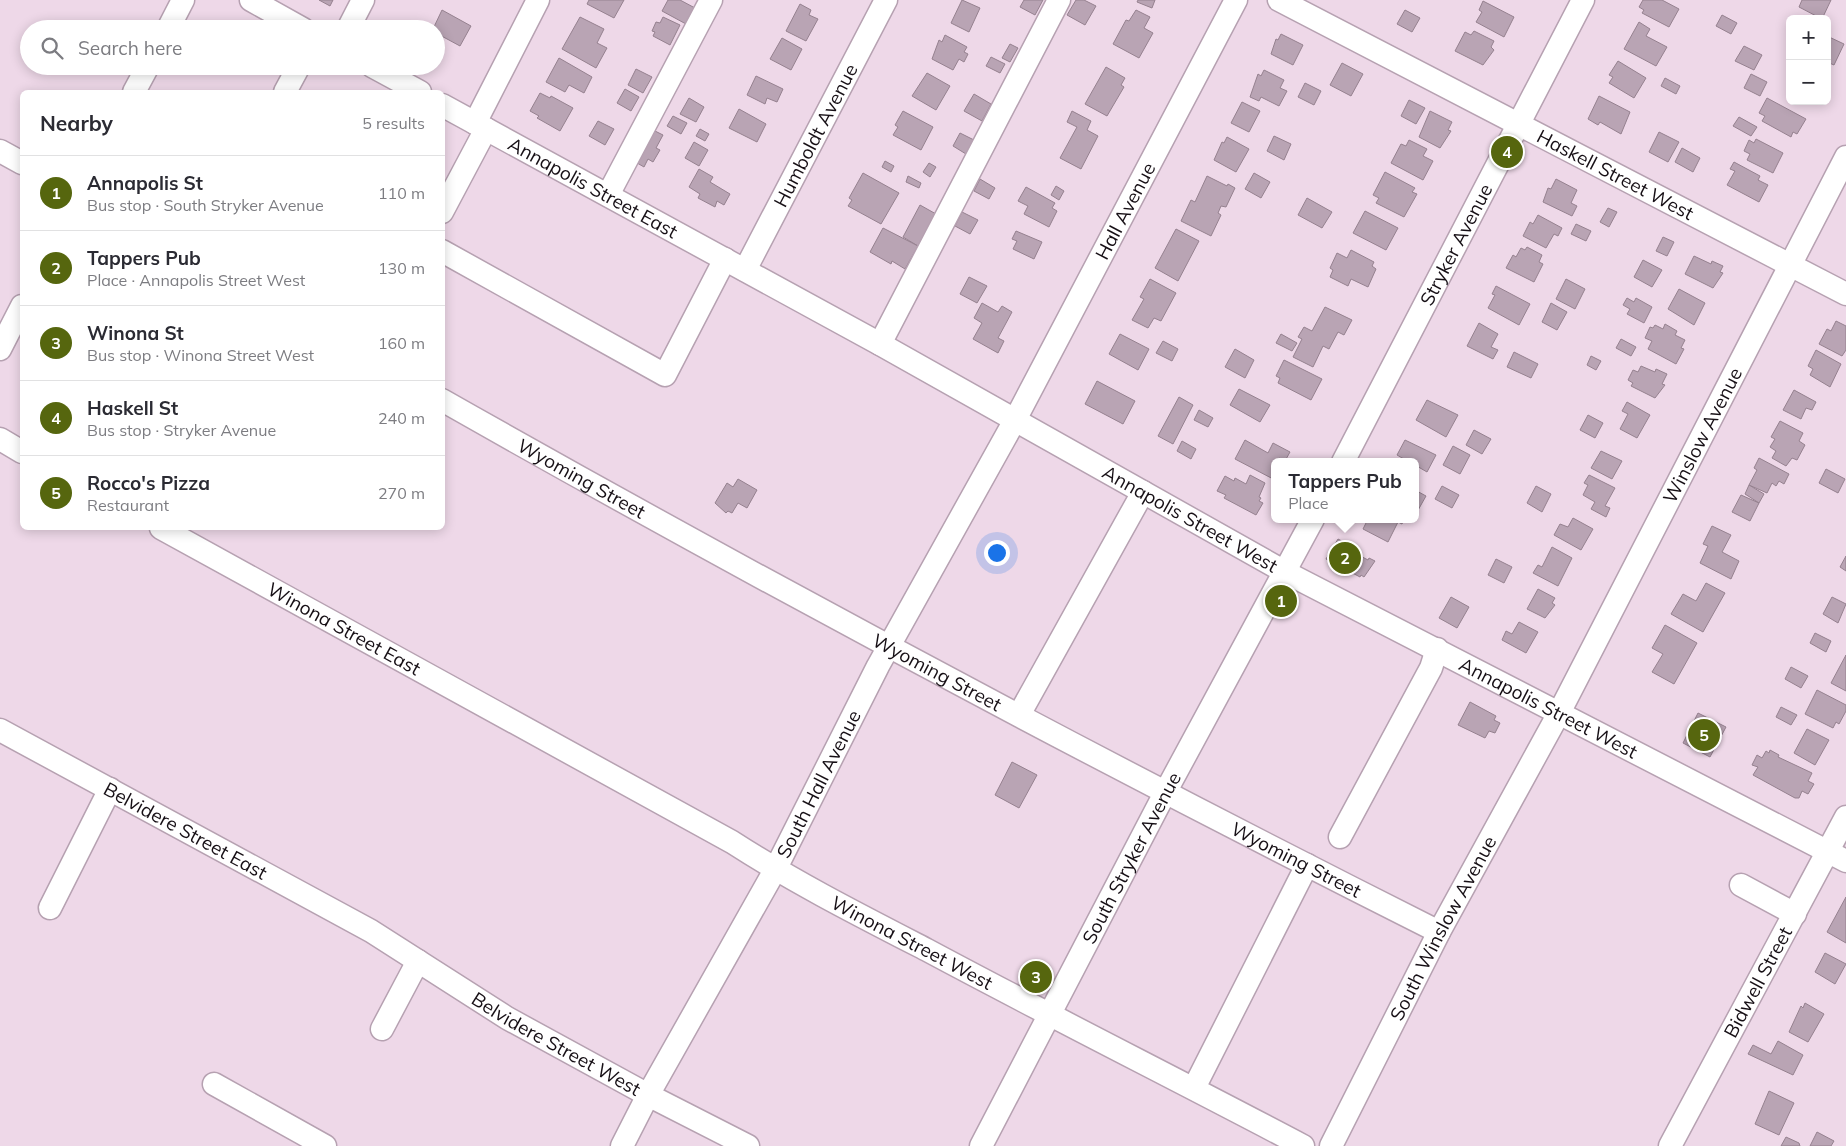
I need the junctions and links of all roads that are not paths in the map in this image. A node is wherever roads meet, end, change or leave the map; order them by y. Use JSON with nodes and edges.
{"nodes":[{"id":1,"x":183,"y":0,"type":"edge"},
{"id":2,"x":251,"y":0,"type":"edge"},
{"id":3,"x":363,"y":0,"type":"edge"},
{"id":4,"x":538,"y":0,"type":"edge"},
{"id":5,"x":711,"y":0,"type":"edge"},
{"id":6,"x":886,"y":0,"type":"edge"},
{"id":7,"x":1059,"y":0,"type":"edge"},
{"id":8,"x":1236,"y":0,"type":"edge"},
{"id":9,"x":1279,"y":0,"type":"edge"},
{"id":10,"x":1583,"y":0,"type":"edge"},
{"id":11,"x":173,"y":20,"type":"edge"},
{"id":12,"x":287,"y":20,"type":"edge"},
{"id":13,"x":353,"y":20,"type":"edge"},
{"id":14,"x":143,"y":75,"type":"edge"},
{"id":15,"x":294,"y":75,"type":"edge"},
{"id":16,"x":389,"y":75,"type":"edge"},
{"id":17,"x":135,"y":90,"type":"edge"},
{"id":18,"x":286,"y":90,"type":"edge"},
{"id":19,"x":416,"y":90,"type":"edge"},
{"id":20,"x":445,"y":107,"type":"edge"},
{"id":21,"x":1520,"y":124,"type":"junction"},
{"id":22,"x":480,"y":126,"type":"junction"},
{"id":23,"x":0,"y":150,"type":"edge"},
{"id":24,"x":1846,"y":157,"type":"edge"},
{"id":25,"x":20,"y":162,"type":"edge"},
{"id":26,"x":608,"y":196,"type":"junction"},
{"id":27,"x":445,"y":205,"type":"edge"},
{"id":28,"x":445,"y":253,"type":"edge"},
{"id":29,"x":735,"y":265,"type":"junction"},
{"id":30,"x":1789,"y":265,"type":"junction"},
{"id":31,"x":1846,"y":294,"type":"edge"},
{"id":32,"x":20,"y":310,"type":"edge"},
{"id":33,"x":880,"y":344,"type":"junction"},
{"id":34,"x":0,"y":349,"type":"edge"},
{"id":35,"x":445,"y":402,"type":"edge"},
{"id":36,"x":1015,"y":420,"type":"junction"},
{"id":37,"x":0,"y":439,"type":"edge"},
{"id":38,"x":20,"y":451,"type":"edge"},
{"id":39,"x":1345,"y":458,"type":"edge"},
{"id":40,"x":1143,"y":492,"type":"junction"},
{"id":41,"x":1311,"y":523,"type":"edge"},
{"id":42,"x":165,"y":530,"type":"edge"},
{"id":43,"x":1285,"y":572,"type":"junction"},
{"id":44,"x":888,"y":647,"type":"junction"},
{"id":45,"x":1437,"y":649,"type":"junction"},
{"id":46,"x":1559,"y":713,"type":"junction"},
{"id":47,"x":1019,"y":714,"type":"junction"},
{"id":48,"x":527,"y":729,"type":"joint"},
{"id":49,"x":0,"y":730,"type":"edge"},
{"id":50,"x":110,"y":788,"type":"junction"},
{"id":51,"x":1166,"y":791,"type":"junction"},
{"id":52,"x":1846,"y":817,"type":"edge"},
{"id":53,"x":1340,"y":837,"type":"dead end"},
{"id":54,"x":1837,"y":856,"type":"edge"},
{"id":55,"x":1306,"y":865,"type":"junction"},
{"id":56,"x":775,"y":870,"type":"junction"},
{"id":57,"x":1742,"y":885,"type":"dead end"},
{"id":58,"x":50,"y":908,"type":"dead end"},
{"id":59,"x":1795,"y":914,"type":"junction"},
{"id":60,"x":371,"y":931,"type":"joint"},
{"id":61,"x":1439,"y":932,"type":"junction"},
{"id":62,"x":418,"y":961,"type":"junction"},
{"id":63,"x":1050,"y":1016,"type":"junction"},
{"id":64,"x":382,"y":1029,"type":"dead end"},
{"id":65,"x":214,"y":1084,"type":"dead end"},
{"id":66,"x":1194,"y":1088,"type":"junction"},
{"id":67,"x":648,"y":1095,"type":"junction"},
{"id":68,"x":325,"y":1146,"type":"edge"},
{"id":69,"x":622,"y":1146,"type":"edge"},
{"id":70,"x":748,"y":1146,"type":"edge"},
{"id":71,"x":981,"y":1146,"type":"edge"},
{"id":72,"x":1303,"y":1146,"type":"edge"},
{"id":73,"x":1331,"y":1146,"type":"edge"},
{"id":74,"x":1670,"y":1146,"type":"edge"}],
"edges":[{"from":1,"to":11,"type":"street"},
{"from":2,"to":12,"type":"street"},
{"from":3,"to":13,"type":"street"},
{"from":4,"to":22,"type":"street"},
{"from":5,"to":26,"type":"street"},
{"from":6,"to":29,"type":"street","name":"Humboldt Avenue"},
{"from":7,"to":33,"type":"street"},
{"from":8,"to":36,"type":"street","name":"Hall Avenue"},
{"from":9,"to":21,"type":"street","name":"Haskell Street West"},
{"from":10,"to":21,"type":"street","name":"Stryker Avenue"},
{"from":14,"to":17,"type":"street"},
{"from":15,"to":18,"type":"street"},
{"from":16,"to":19,"type":"street"},
{"from":20,"to":22,"type":"street","name":"Annapolis Street East"},
{"from":21,"to":30,"type":"street","name":"Haskell Street West"},
{"from":21,"to":39,"type":"street","name":"Stryker Avenue"},
{"from":22,"to":26,"type":"street","name":"Annapolis Street East"},
{"from":22,"to":27,"type":"street"},
{"from":23,"to":25,"type":"street"},
{"from":24,"to":30,"type":"street","name":"Winslow Avenue"},
{"from":26,"to":29,"type":"street","name":"Annapolis Street East"},
{"from":28,"to":29,"type":"street","name":"Humboldt Avenue"},
{"from":29,"to":33,"type":"street","name":"Annapolis Street West"},
{"from":30,"to":31,"type":"street","name":"Haskell Street West"},
{"from":30,"to":46,"type":"street","name":"Winslow Avenue"},
{"from":32,"to":34,"type":"street"},
{"from":33,"to":36,"type":"street","name":"Annapolis Street West"},
{"from":35,"to":44,"type":"street","name":"Wyoming Street"},
{"from":36,"to":40,"type":"street","name":"Annapolis Street West"},
{"from":36,"to":44,"type":"street","name":"South Hall Avenue"},
{"from":37,"to":38,"type":"street"},
{"from":40,"to":43,"type":"street","name":"Annapolis Street West"},
{"from":40,"to":47,"type":"street"},
{"from":41,"to":43,"type":"street"},
{"from":42,"to":48,"type":"street","name":"Winona Street East"},
{"from":43,"to":45,"type":"street","name":"Annapolis Street West"},
{"from":43,"to":51,"type":"street","name":"South Stryker Avenue"},
{"from":44,"to":47,"type":"street","name":"Wyoming Street"},
{"from":44,"to":56,"type":"street","name":"South Hall Avenue"},
{"from":45,"to":46,"type":"street","name":"Annapolis Street West"},
{"from":45,"to":53,"type":"street"},
{"from":46,"to":54,"type":"street","name":"Annapolis Street West"},
{"from":46,"to":61,"type":"street","name":"South Winslow Avenue"},
{"from":47,"to":51,"type":"street","name":"Wyoming Street"},
{"from":48,"to":56,"type":"street","name":"Winona Street West"},
{"from":49,"to":50,"type":"street","name":"Belvidere Street East"},
{"from":50,"to":58,"type":"street"},
{"from":50,"to":60,"type":"street","name":"Belvidere Street East"},
{"from":51,"to":55,"type":"street","name":"Wyoming Street"},
{"from":51,"to":63,"type":"street","name":"South Stryker Avenue"},
{"from":52,"to":54,"type":"street","name":"Bidwell Street"},
{"from":54,"to":59,"type":"street","name":"Bidwell Street"},
{"from":55,"to":61,"type":"street","name":"Wyoming Street"},
{"from":55,"to":66,"type":"street"},
{"from":56,"to":63,"type":"street","name":"Winona Street West"},
{"from":56,"to":67,"type":"street","name":"South Hall Avenue"},
{"from":57,"to":59,"type":"street"},
{"from":59,"to":74,"type":"street","name":"Bidwell Street"},
{"from":60,"to":62,"type":"street","name":"Belvidere Street West"},
{"from":61,"to":73,"type":"street","name":"South Winslow Avenue"},
{"from":62,"to":64,"type":"street"},
{"from":62,"to":67,"type":"street","name":"Belvidere Street West"},
{"from":63,"to":66,"type":"street","name":"Winona Street West"},
{"from":63,"to":71,"type":"street","name":"South Stryker Avenue"},
{"from":65,"to":68,"type":"street"},
{"from":66,"to":72,"type":"street","name":"Winona Street West"},
{"from":67,"to":69,"type":"street","name":"South Hall Avenue"},
{"from":67,"to":70,"type":"street","name":"Belvidere Street West"}]}
